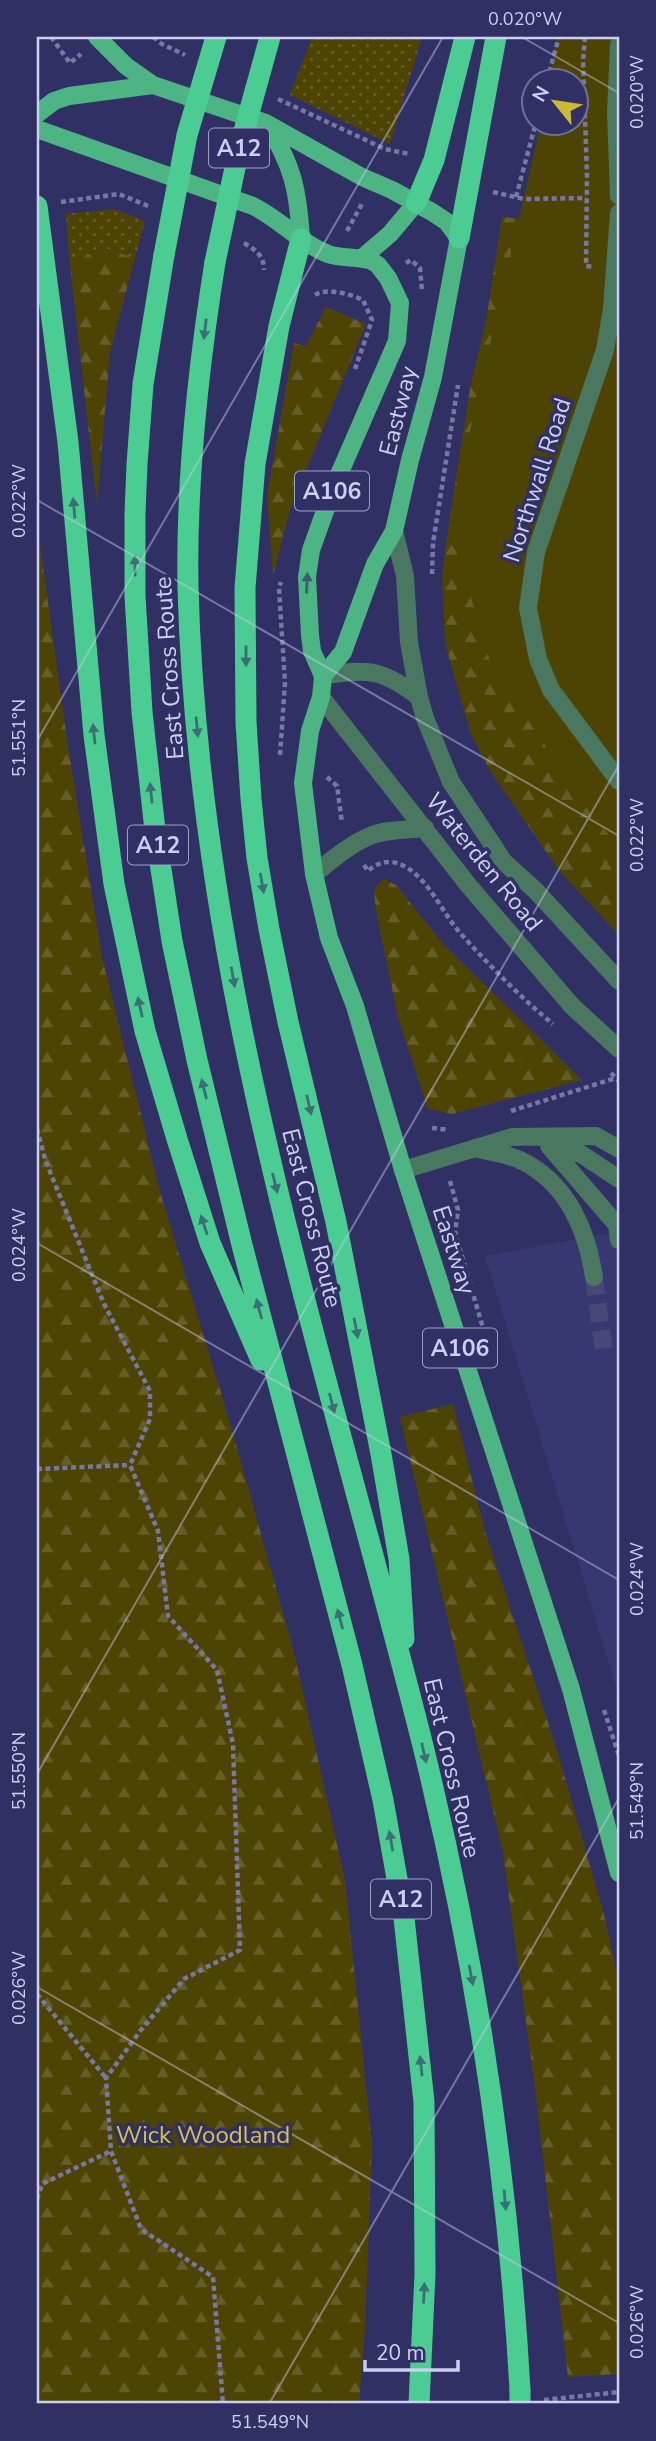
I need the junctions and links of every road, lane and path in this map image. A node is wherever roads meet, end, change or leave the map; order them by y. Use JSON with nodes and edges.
{"nodes":[{"id":1,"x":51,"y":37,"type":"edge"},
{"id":2,"x":97,"y":37,"type":"edge"},
{"id":3,"x":216,"y":37,"type":"edge"},
{"id":4,"x":270,"y":37,"type":"edge"},
{"id":5,"x":465,"y":37,"type":"edge"},
{"id":6,"x":496,"y":37,"type":"edge"},
{"id":7,"x":559,"y":37,"type":"edge"},
{"id":8,"x":585,"y":37,"type":"edge"},
{"id":9,"x":619,"y":45,"type":"edge"},
{"id":10,"x":82,"y":54,"type":"dead end"},
{"id":11,"x":551,"y":66,"type":"edge"},
{"id":12,"x":153,"y":85,"type":"junction"},
{"id":13,"x":37,"y":114,"type":"edge"},
{"id":14,"x":266,"y":123,"type":"junction"},
{"id":15,"x":37,"y":129,"type":"edge"},
{"id":16,"x":532,"y":136,"type":"edge"},
{"id":17,"x":493,"y":192,"type":"dead end"},
{"id":18,"x":367,"y":195,"type":"dead end"},
{"id":19,"x":619,"y":196,"type":"edge"},
{"id":20,"x":516,"y":197,"type":"junction"},
{"id":21,"x":586,"y":198,"type":"junction"},
{"id":22,"x":416,"y":203,"type":"junction"},
{"id":23,"x":37,"y":206,"type":"edge"},
{"id":24,"x":619,"y":213,"type":"edge"},
{"id":25,"x":346,"y":231,"type":"dead end"},
{"id":26,"x":459,"y":238,"type":"junction"},
{"id":27,"x":301,"y":239,"type":"junction"},
{"id":28,"x":362,"y":258,"type":"junction"},
{"id":29,"x":586,"y":266,"type":"dead end"},
{"id":30,"x":340,"y":284,"type":"dead end"},
{"id":31,"x":339,"y":294,"type":"junction"},
{"id":32,"x":311,"y":297,"type":"dead end"},
{"id":33,"x":362,"y":300,"type":"dead end"},
{"id":34,"x":616,"y":309,"type":"edge"},
{"id":35,"x":394,"y":531,"type":"junction"},
{"id":36,"x":433,"y":543,"type":"dead end"},
{"id":37,"x":432,"y":581,"type":"dead end"},
{"id":38,"x":323,"y":676,"type":"junction"},
{"id":39,"x":321,"y":697,"type":"junction"},
{"id":40,"x":419,"y":697,"type":"junction"},
{"id":41,"x":326,"y":776,"type":"dead end"},
{"id":42,"x":619,"y":781,"type":"edge"},
{"id":43,"x":425,"y":828,"type":"junction"},
{"id":44,"x":343,"y":829,"type":"dead end"},
{"id":45,"x":368,"y":871,"type":"dead end"},
{"id":46,"x":314,"y":874,"type":"junction"},
{"id":47,"x":619,"y":981,"type":"edge"},
{"id":48,"x":563,"y":1033,"type":"dead end"},
{"id":49,"x":619,"y":1048,"type":"edge"},
{"id":50,"x":603,"y":1065,"type":"dead end"},
{"id":51,"x":618,"y":1079,"type":"edge"},
{"id":52,"x":501,"y":1114,"type":"dead end"},
{"id":53,"x":432,"y":1128,"type":"dead end"},
{"id":54,"x":37,"y":1129,"type":"edge"},
{"id":55,"x":450,"y":1130,"type":"dead end"},
{"id":56,"x":512,"y":1137,"type":"junction"},
{"id":57,"x":549,"y":1146,"type":"junction"},
{"id":58,"x":475,"y":1148,"type":"junction"},
{"id":59,"x":619,"y":1149,"type":"edge"},
{"id":60,"x":403,"y":1171,"type":"junction"},
{"id":61,"x":619,"y":1179,"type":"edge"},
{"id":62,"x":619,"y":1240,"type":"edge"},
{"id":63,"x":594,"y":1277,"type":"tunnel mouth"},
{"id":64,"x":289,"y":1423,"type":"junction"},
{"id":65,"x":130,"y":1465,"type":"junction"},
{"id":66,"x":37,"y":1469,"type":"edge"},
{"id":67,"x":407,"y":1687,"type":"junction"},
{"id":68,"x":619,"y":1873,"type":"edge"},
{"id":69,"x":37,"y":1994,"type":"edge"},
{"id":70,"x":106,"y":2078,"type":"junction"},
{"id":71,"x":111,"y":2151,"type":"junction"},
{"id":72,"x":37,"y":2199,"type":"edge"},
{"id":73,"x":619,"y":2392,"type":"edge"},
{"id":74,"x":420,"y":2395,"type":"edge"},
{"id":75,"x":520,"y":2397,"type":"edge"},
{"id":76,"x":223,"y":2404,"type":"edge"},
{"id":77,"x":562,"y":2404,"type":"edge"}],
"edges":[{"from":1,"to":10,"type":"path"},
{"from":2,"to":12,"type":"main road"},
{"from":64,"to":3,"type":"highway","name":"East Cross Route","number":"A12","one_way":true,"bridge":true},
{"from":4,"to":67,"type":"highway","name":"East Cross Route","number":"A12","one_way":true,"bridge":true},
{"from":5,"to":22,"type":"highway"},
{"from":6,"to":26,"type":"highway"},
{"from":7,"to":11,"type":"path"},
{"from":8,"to":21,"type":"path"},
{"from":9,"to":19,"type":"street"},
{"from":12,"to":13,"type":"main road"},
{"from":12,"to":14,"type":"main road"},
{"from":14,"to":22,"type":"main road"},
{"from":14,"to":27,"type":"main road"},
{"from":15,"to":27,"type":"main road"},
{"from":16,"to":20,"type":"path"},
{"from":17,"to":20,"type":"path"},
{"from":18,"to":25,"type":"path"},
{"from":20,"to":21,"type":"path"},
{"from":21,"to":29,"type":"path"},
{"from":22,"to":26,"type":"main road"},
{"from":22,"to":28,"type":"main road"},
{"from":64,"to":23,"type":"highway","number":"A12","one_way":true},
{"from":24,"to":34,"type":"street","name":"Northwall Road"},
{"from":26,"to":35,"type":"main road","name":"Eastway","number":"A106"},
{"from":27,"to":28,"type":"main road"},
{"from":27,"to":67,"type":"highway","number":"A12","one_way":true},
{"from":38,"to":28,"type":"main road","name":"Eastway","number":"A106","one_way":true},
{"from":30,"to":31,"type":"path"},
{"from":31,"to":32,"type":"path"},
{"from":31,"to":33,"type":"path"},
{"from":34,"to":42,"type":"street","name":"Northwall Road"},
{"from":35,"to":38,"type":"main road","name":"Eastway","number":"A106"},
{"from":35,"to":40,"type":"street","name":"Waterden Road"},
{"from":36,"to":37,"type":"path"},
{"from":38,"to":39,"type":"main road","name":"Eastway","number":"A106"},
{"from":38,"to":40,"type":"street"},
{"from":39,"to":43,"type":"street","name":"Waterden Road"},
{"from":39,"to":46,"type":"main road","name":"Eastway","number":"A106"},
{"from":40,"to":47,"type":"street","name":"Waterden Road"},
{"from":41,"to":44,"type":"path"},
{"from":43,"to":46,"type":"street"},
{"from":43,"to":49,"type":"street","name":"Waterden Road"},
{"from":45,"to":48,"type":"path"},
{"from":46,"to":60,"type":"main road","name":"Eastway","number":"A106"},
{"from":50,"to":51,"type":"path"},
{"from":51,"to":52,"type":"path"},
{"from":53,"to":55,"type":"path"},
{"from":54,"to":65,"type":"path"},
{"from":56,"to":57,"type":"street"},
{"from":56,"to":58,"type":"street"},
{"from":56,"to":59,"type":"street"},
{"from":57,"to":61,"type":"street"},
{"from":57,"to":62,"type":"street"},
{"from":58,"to":60,"type":"street"},
{"from":58,"to":63,"type":"street"},
{"from":60,"to":68,"type":"main road","name":"Eastway","number":"A106"},
{"from":74,"to":64,"type":"highway","name":"East Cross Route","number":"A12","one_way":true},
{"from":65,"to":66,"type":"path"},
{"from":65,"to":70,"type":"path"},
{"from":67,"to":75,"type":"highway","name":"East Cross Route","number":"A12","one_way":true},
{"from":69,"to":70,"type":"path"},
{"from":70,"to":71,"type":"path"},
{"from":71,"to":72,"type":"path"},
{"from":71,"to":76,"type":"path"},
{"from":73,"to":77,"type":"path"}]}
